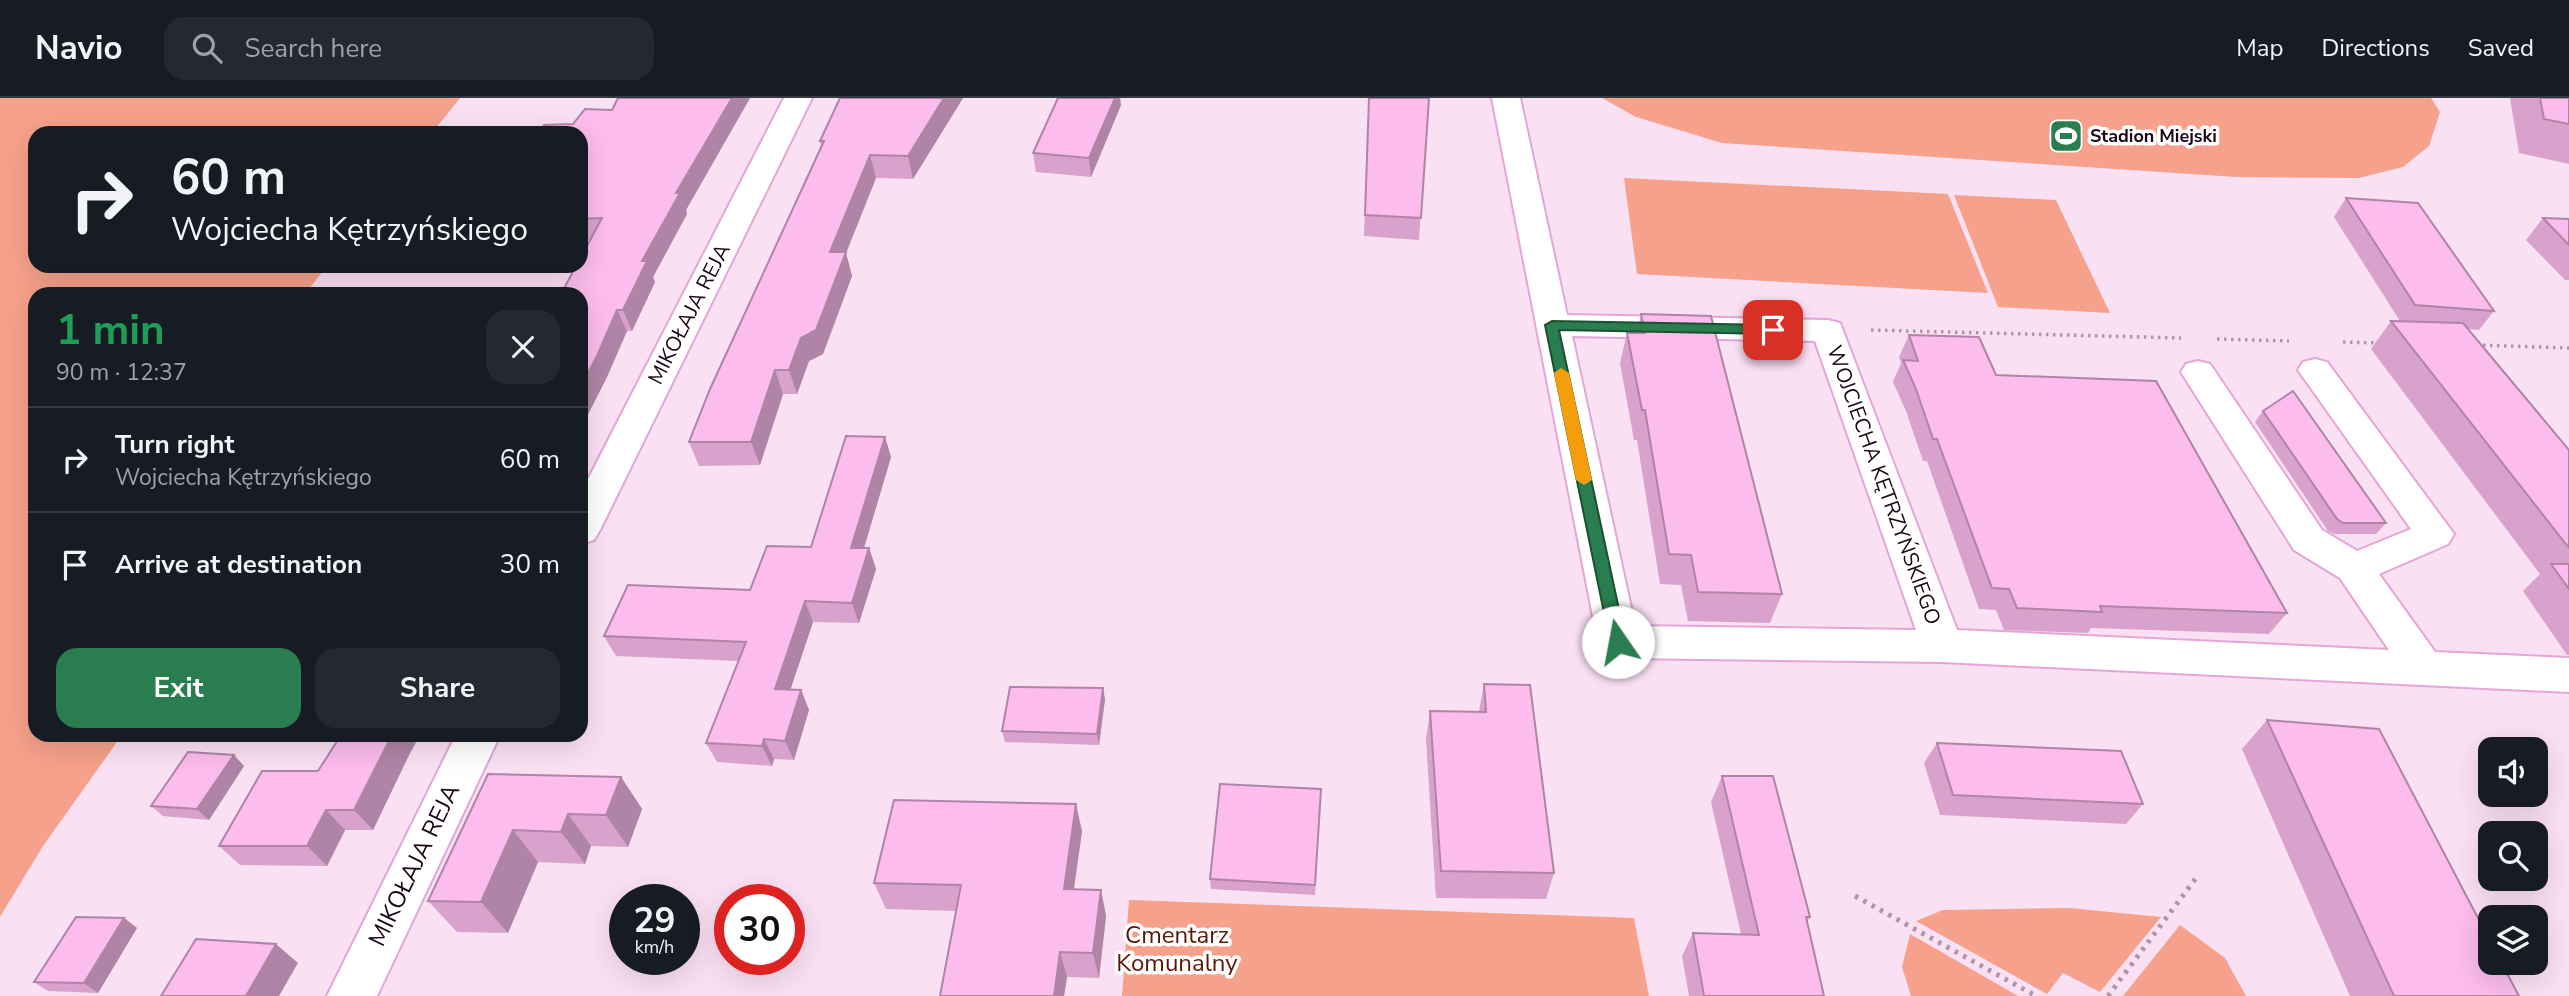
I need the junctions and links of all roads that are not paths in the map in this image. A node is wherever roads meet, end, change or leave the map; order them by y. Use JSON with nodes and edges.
{"nodes":[{"id":1,"x":798,"y":98,"type":"edge"},
{"id":2,"x":1506,"y":98,"type":"edge"},
{"id":3,"x":1552,"y":325,"type":"junction"},
{"id":4,"x":2315,"y":370,"type":"dead end"},
{"id":5,"x":2198,"y":372,"type":"dead end"},
{"id":6,"x":588,"y":516,"type":"edge"},
{"id":7,"x":2354,"y":568,"type":"junction"},
{"id":8,"x":1942,"y":646,"type":"junction"},
{"id":9,"x":2422,"y":666,"type":"junction"},
{"id":10,"x":2569,"y":675,"type":"edge"},
{"id":11,"x":475,"y":742,"type":"edge"},
{"id":12,"x":352,"y":996,"type":"edge"}],
"edges":[{"from":1,"to":6,"type":"street","name":"MIKOŁAJA REJA"},
{"from":2,"to":3,"type":"street","name":"WOJCIECHA KĘTRZYŃSKIEGO"},
{"from":3,"to":8,"type":"street","name":"WOJCIECHA KĘTRZYŃSKIEGO"},
{"from":3,"to":8,"type":"street","name":"WOJCIECHA KĘTRZYŃSKIEGO"},
{"from":4,"to":7,"type":"street"},
{"from":5,"to":7,"type":"street"},
{"from":7,"to":9,"type":"street"},
{"from":8,"to":9,"type":"street"},
{"from":9,"to":10,"type":"street"},
{"from":11,"to":12,"type":"street","name":"MIKOŁAJA REJA"}]}
